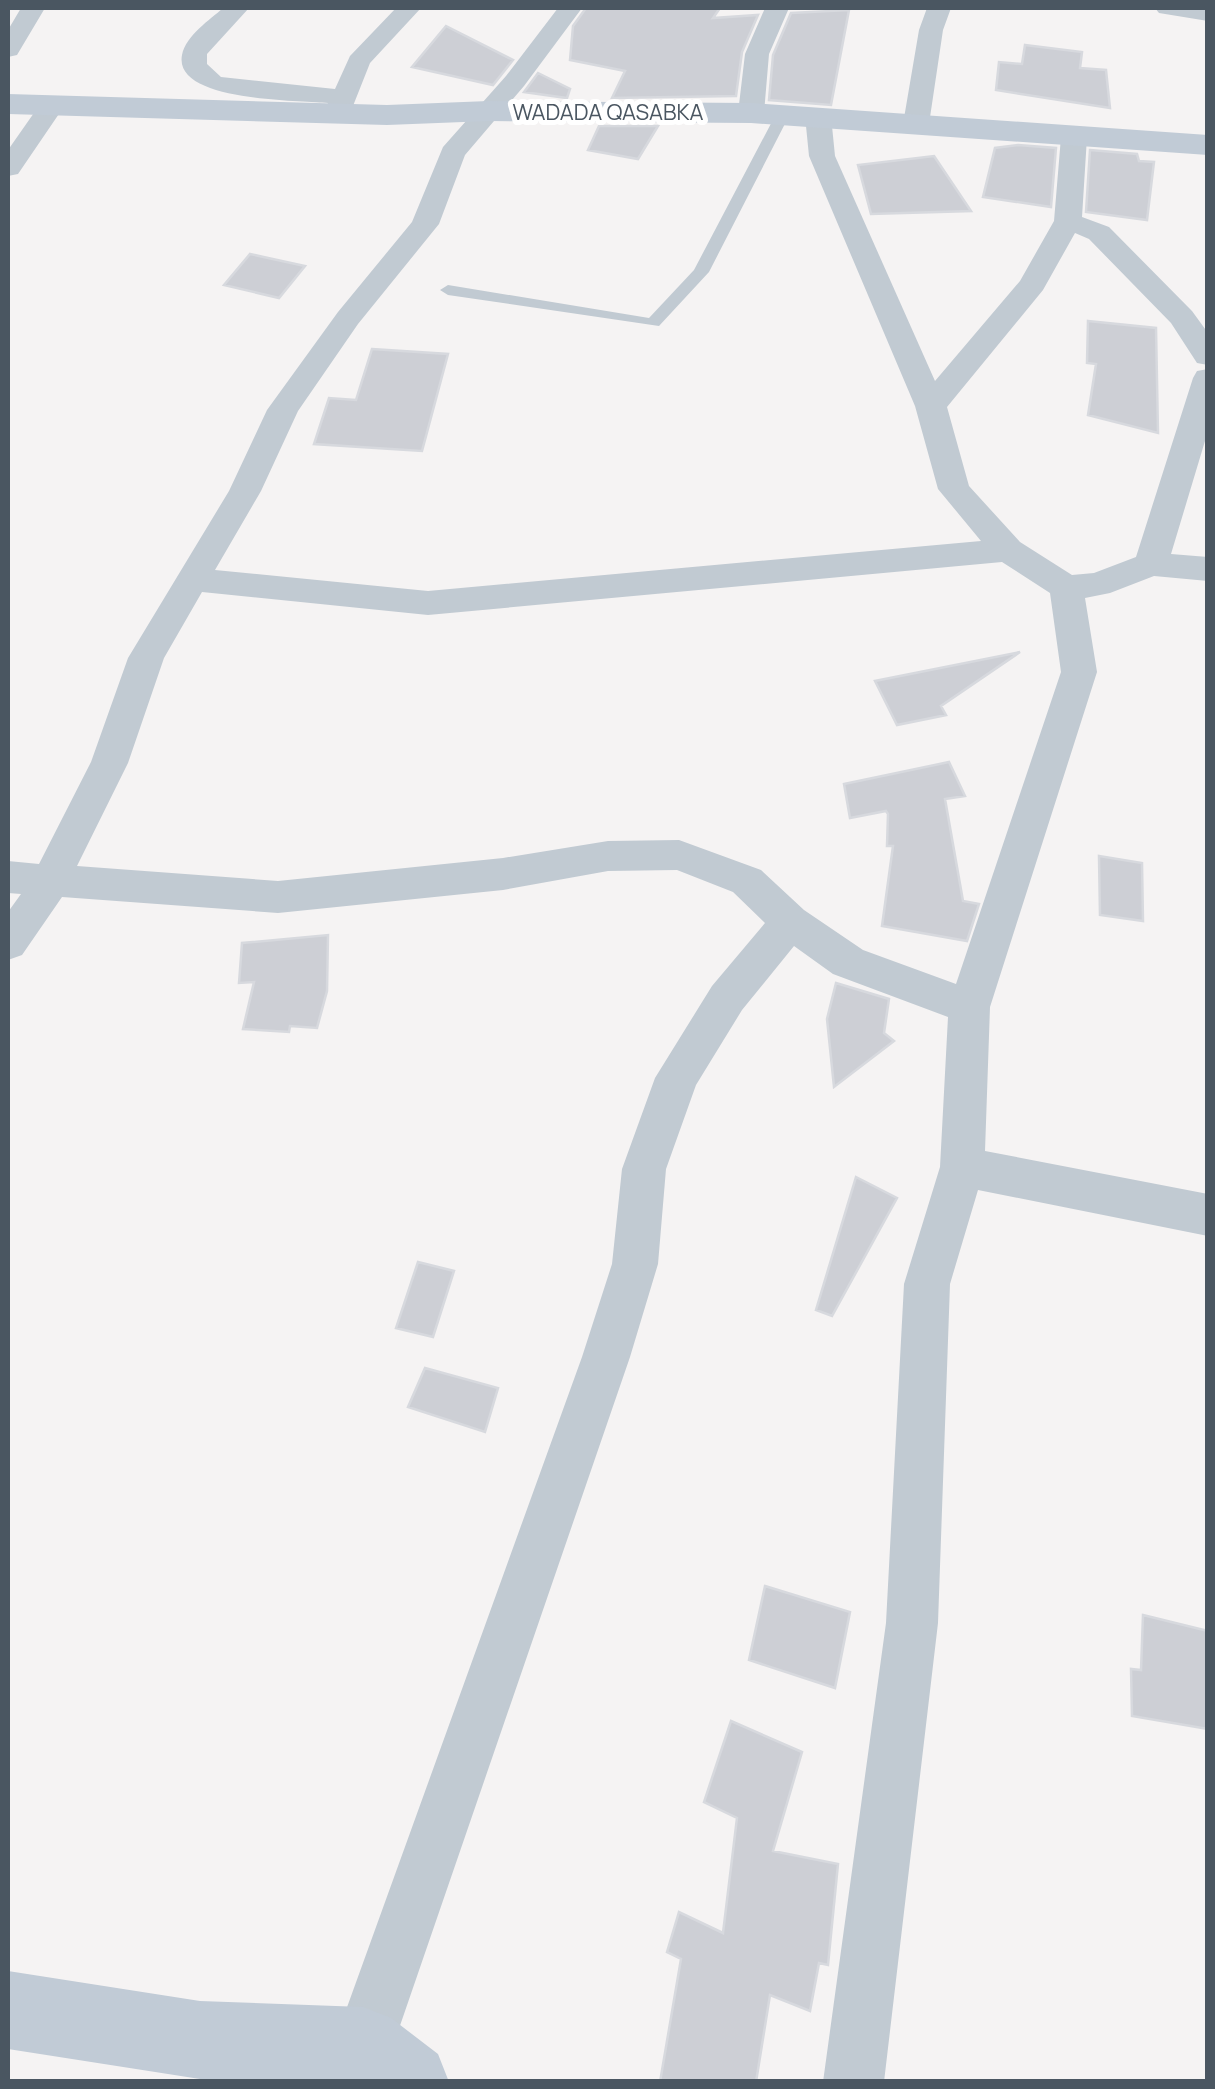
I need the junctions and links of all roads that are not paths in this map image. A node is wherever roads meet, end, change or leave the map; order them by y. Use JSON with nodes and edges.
{"nodes":[{"id":1,"x":33,"y":8,"type":"edge"},
{"id":2,"x":237,"y":8,"type":"edge"},
{"id":3,"x":409,"y":8,"type":"edge"},
{"id":4,"x":570,"y":8,"type":"edge"},
{"id":5,"x":777,"y":8,"type":"edge"},
{"id":6,"x":939,"y":8,"type":"edge"},
{"id":7,"x":1167,"y":8,"type":"edge"},
{"id":8,"x":1208,"y":14,"type":"edge"},
{"id":9,"x":8,"y":50,"type":"edge"},
{"id":10,"x":8,"y":104,"type":"edge"},
{"id":11,"x":340,"y":104,"type":"junction"},
{"id":12,"x":52,"y":105,"type":"junction"},
{"id":13,"x":490,"y":111,"type":"junction"},
{"id":14,"x":767,"y":113,"type":"junction"},
{"id":15,"x":818,"y":116,"type":"junction"},
{"id":16,"x":916,"y":124,"type":"junction"},
{"id":17,"x":1074,"y":137,"type":"junction"},
{"id":18,"x":1208,"y":145,"type":"edge"},
{"id":19,"x":8,"y":168,"type":"edge"},
{"id":20,"x":1068,"y":221,"type":"junction"},
{"id":21,"x":448,"y":290,"type":"dead end"},
{"id":22,"x":1208,"y":356,"type":"edge"},
{"id":23,"x":1208,"y":378,"type":"edge"},
{"id":24,"x":932,"y":406,"type":"junction"},
{"id":25,"x":1008,"y":550,"type":"junction"},
{"id":26,"x":1151,"y":564,"type":"junction"},
{"id":27,"x":1208,"y":569,"type":"edge"},
{"id":28,"x":192,"y":579,"type":"junction"},
{"id":29,"x":1066,"y":587,"type":"junction"},
{"id":30,"x":8,"y":878,"type":"edge"},
{"id":31,"x":51,"y":882,"type":"junction"},
{"id":32,"x":790,"y":922,"type":"junction"},
{"id":33,"x":8,"y":943,"type":"edge"},
{"id":34,"x":969,"y":1007,"type":"junction"},
{"id":35,"x":962,"y":1167,"type":"junction"},
{"id":36,"x":1208,"y":1214,"type":"edge"},
{"id":37,"x":8,"y":2010,"type":"edge"},
{"id":38,"x":386,"y":2064,"type":"edge"},
{"id":39,"x":853,"y":2082,"type":"edge"}],
"edges":[{"from":1,"to":9,"type":"street"},
{"from":2,"to":11,"type":"street"},
{"from":3,"to":11,"type":"street"},
{"from":4,"to":13,"type":"street"},
{"from":5,"to":14,"type":"street"},
{"from":6,"to":16,"type":"street"},
{"from":7,"to":8,"type":"street"},
{"from":10,"to":12,"type":"street","name":"WADADA QASABKA"},
{"from":11,"to":12,"type":"street","name":"WADADA QASABKA"},
{"from":11,"to":13,"type":"street","name":"WADADA QASABKA"},
{"from":12,"to":19,"type":"street"},
{"from":13,"to":14,"type":"street","name":"WADADA QASABKA"},
{"from":13,"to":28,"type":"street"},
{"from":14,"to":15,"type":"street","name":"WADADA QASABKA"},
{"from":14,"to":21,"type":"lane"},
{"from":15,"to":16,"type":"street","name":"WADADA QASABKA"},
{"from":15,"to":24,"type":"street"},
{"from":16,"to":17,"type":"street","name":"WADADA QASABKA"},
{"from":17,"to":18,"type":"street","name":"WADADA QASABKA"},
{"from":17,"to":20,"type":"street"},
{"from":20,"to":22,"type":"street"},
{"from":20,"to":24,"type":"street"},
{"from":23,"to":26,"type":"street"},
{"from":24,"to":25,"type":"street"},
{"from":25,"to":28,"type":"street"},
{"from":25,"to":29,"type":"street"},
{"from":26,"to":27,"type":"street"},
{"from":26,"to":29,"type":"street"},
{"from":28,"to":31,"type":"street"},
{"from":29,"to":34,"type":"street"},
{"from":30,"to":31,"type":"street"},
{"from":31,"to":32,"type":"street"},
{"from":31,"to":33,"type":"street"},
{"from":32,"to":34,"type":"street"},
{"from":32,"to":38,"type":"street"},
{"from":34,"to":35,"type":"street"},
{"from":35,"to":36,"type":"street"},
{"from":35,"to":39,"type":"street"},
{"from":37,"to":38,"type":"street"}]}
